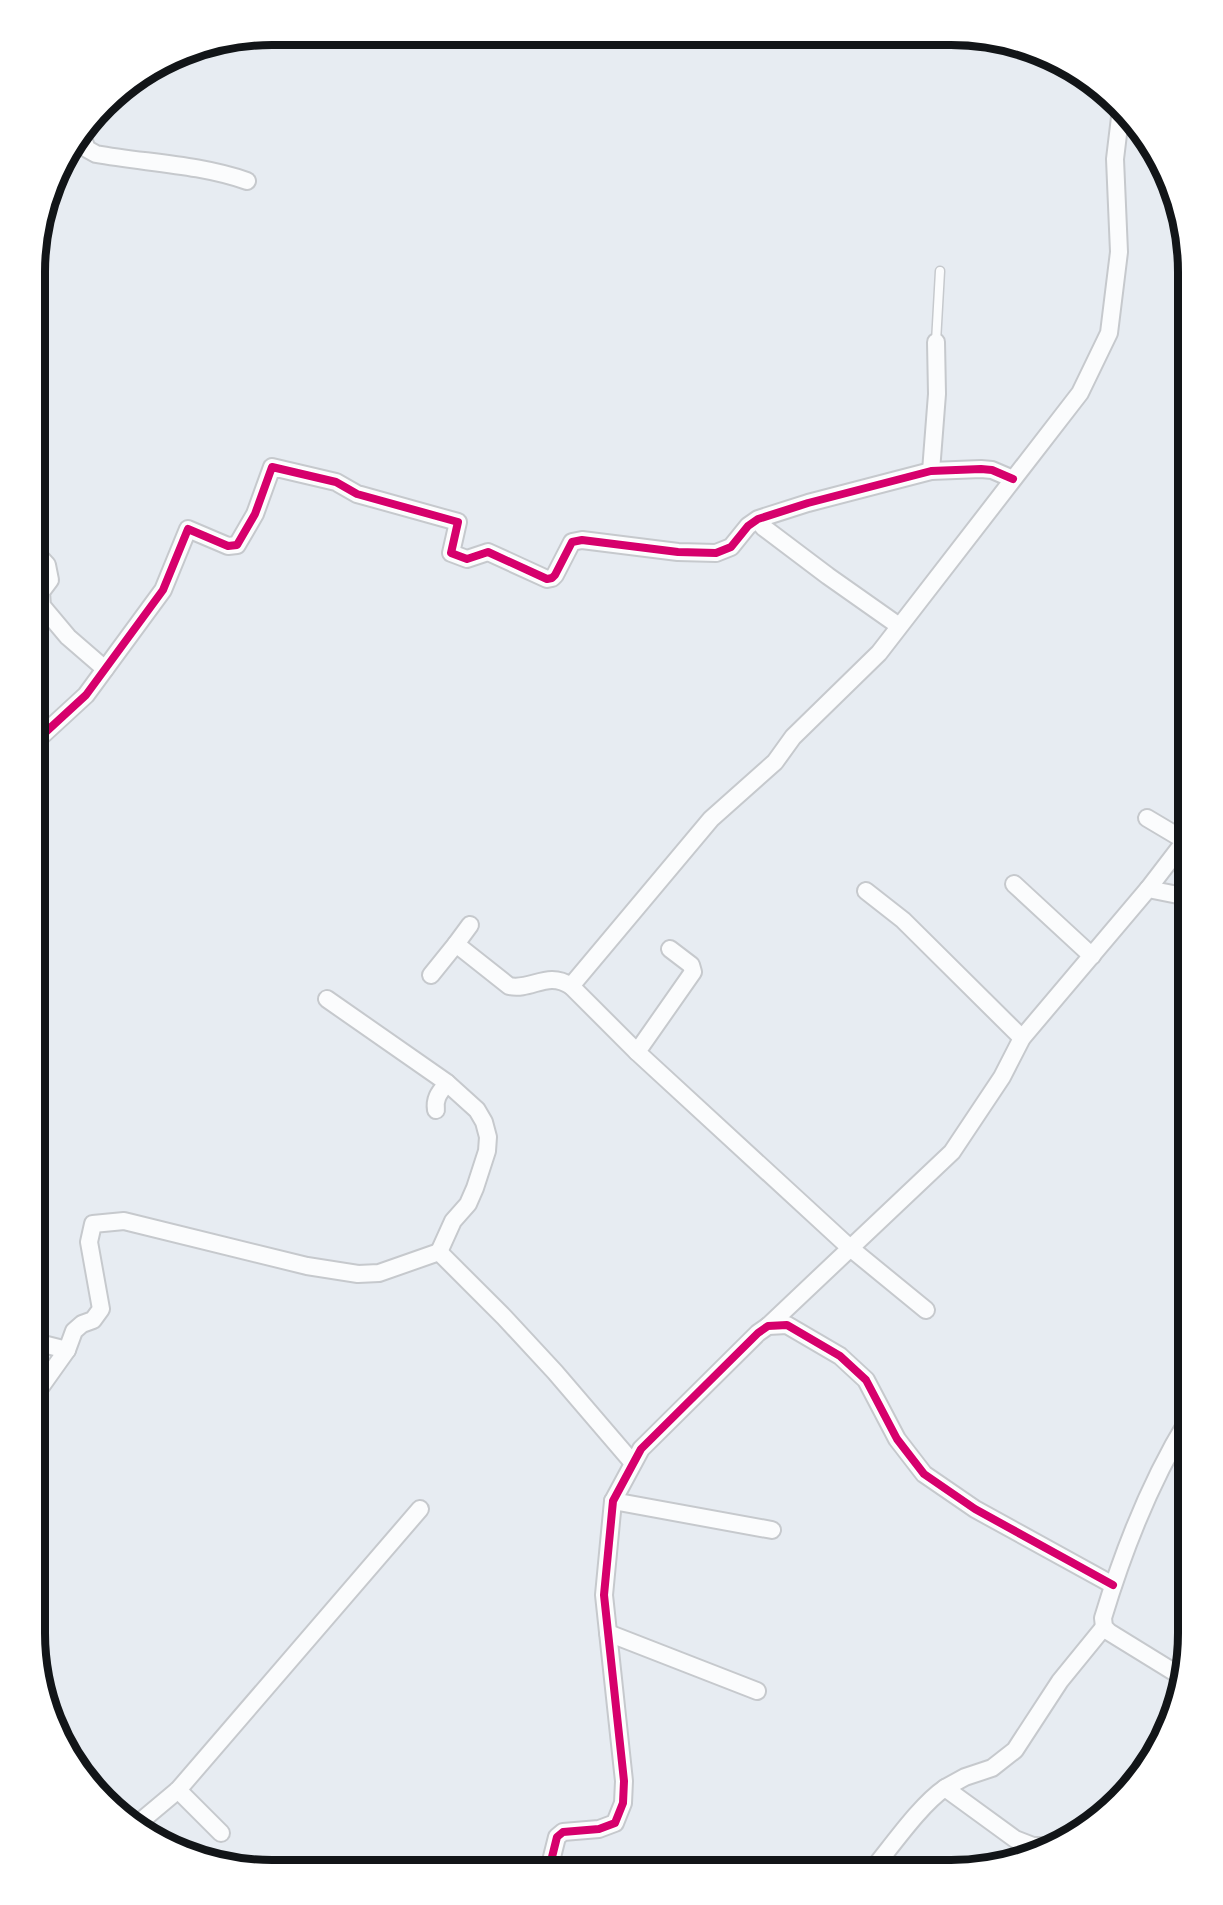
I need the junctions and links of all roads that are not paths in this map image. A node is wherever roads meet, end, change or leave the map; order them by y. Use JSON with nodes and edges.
{"nodes":[{"id":1,"x":1120,"y":120,"type":"edge"},
{"id":2,"x":85,"y":143,"type":"edge"},
{"id":3,"x":247,"y":181,"type":"dead end"},
{"id":4,"x":940,"y":271,"type":"dead end"},
{"id":5,"x":936,"y":342,"type":"joint"},
{"id":6,"x":931,"y":471,"type":"junction"},
{"id":7,"x":1013,"y":479,"type":"junction"},
{"id":8,"x":763,"y":526,"type":"dead end"},
{"id":9,"x":45,"y":563,"type":"edge"},
{"id":10,"x":45,"y":588,"type":"edge"},
{"id":11,"x":45,"y":610,"type":"edge"},
{"id":12,"x":899,"y":626,"type":"junction"},
{"id":13,"x":105,"y":669,"type":"junction"},
{"id":14,"x":45,"y":733,"type":"edge"},
{"id":15,"x":1147,"y":818,"type":"dead end"},
{"id":16,"x":1178,"y":836,"type":"edge"},
{"id":17,"x":1178,"y":850,"type":"edge"},
{"id":18,"x":1014,"y":884,"type":"dead end"},
{"id":19,"x":1148,"y":889,"type":"junction"},
{"id":20,"x":866,"y":891,"type":"dead end"},
{"id":21,"x":1178,"y":895,"type":"edge"},
{"id":22,"x":470,"y":925,"type":"dead end"},
{"id":23,"x":456,"y":944,"type":"junction"},
{"id":24,"x":670,"y":949,"type":"dead end"},
{"id":25,"x":1092,"y":956,"type":"junction"},
{"id":26,"x":431,"y":975,"type":"dead end"},
{"id":27,"x":571,"y":986,"type":"junction"},
{"id":28,"x":327,"y":999,"type":"dead end"},
{"id":29,"x":1022,"y":1038,"type":"junction"},
{"id":30,"x":637,"y":1052,"type":"junction"},
{"id":31,"x":447,"y":1083,"type":"junction"},
{"id":32,"x":436,"y":1110,"type":"dead end"},
{"id":33,"x":849,"y":1247,"type":"junction"},
{"id":34,"x":439,"y":1252,"type":"junction"},
{"id":35,"x":926,"y":1310,"type":"dead end"},
{"id":36,"x":768,"y":1326,"type":"junction"},
{"id":37,"x":45,"y":1344,"type":"edge"},
{"id":38,"x":67,"y":1350,"type":"junction"},
{"id":39,"x":45,"y":1381,"type":"edge"},
{"id":40,"x":1178,"y":1436,"type":"edge"},
{"id":41,"x":633,"y":1463,"type":"junction"},
{"id":42,"x":613,"y":1502,"type":"junction"},
{"id":43,"x":420,"y":1509,"type":"dead end"},
{"id":44,"x":771,"y":1530,"type":"dead end"},
{"id":45,"x":1113,"y":1585,"type":"junction"},
{"id":46,"x":1104,"y":1627,"type":"junction"},
{"id":47,"x":608,"y":1633,"type":"junction"},
{"id":48,"x":1175,"y":1672,"type":"edge"},
{"id":49,"x":757,"y":1691,"type":"dead end"},
{"id":50,"x":945,"y":1788,"type":"junction"},
{"id":51,"x":178,"y":1790,"type":"junction"},
{"id":52,"x":143,"y":1820,"type":"edge"},
{"id":53,"x":221,"y":1833,"type":"dead end"},
{"id":54,"x":1031,"y":1845,"type":"edge"},
{"id":55,"x":551,"y":1860,"type":"edge"},
{"id":56,"x":880,"y":1860,"type":"edge"}],
"edges":[{"from":1,"to":7,"type":"street"},
{"from":2,"to":3,"type":"street"},
{"from":4,"to":5,"type":"lane"},
{"from":5,"to":6,"type":"street"},
{"from":6,"to":7,"type":"street"},
{"from":6,"to":13,"type":"street"},
{"from":7,"to":12,"type":"street"},
{"from":8,"to":12,"type":"street"},
{"from":9,"to":10,"type":"street"},
{"from":11,"to":13,"type":"street"},
{"from":12,"to":27,"type":"street"},
{"from":13,"to":14,"type":"street"},
{"from":15,"to":16,"type":"street"},
{"from":17,"to":19,"type":"street"},
{"from":18,"to":25,"type":"street"},
{"from":19,"to":21,"type":"street"},
{"from":19,"to":25,"type":"street"},
{"from":20,"to":29,"type":"street"},
{"from":22,"to":23,"type":"street"},
{"from":23,"to":26,"type":"street"},
{"from":23,"to":27,"type":"street"},
{"from":24,"to":30,"type":"street"},
{"from":25,"to":29,"type":"street"},
{"from":27,"to":30,"type":"street"},
{"from":28,"to":31,"type":"street"},
{"from":29,"to":33,"type":"street"},
{"from":30,"to":33,"type":"street"},
{"from":31,"to":32,"type":"street"},
{"from":31,"to":34,"type":"street"},
{"from":33,"to":35,"type":"street"},
{"from":33,"to":36,"type":"street"},
{"from":34,"to":38,"type":"street"},
{"from":34,"to":41,"type":"street"},
{"from":36,"to":41,"type":"street"},
{"from":36,"to":45,"type":"street"},
{"from":37,"to":38,"type":"street"},
{"from":38,"to":39,"type":"street"},
{"from":40,"to":45,"type":"street"},
{"from":41,"to":42,"type":"street"},
{"from":42,"to":44,"type":"street"},
{"from":42,"to":47,"type":"street"},
{"from":43,"to":51,"type":"street"},
{"from":45,"to":46,"type":"street"},
{"from":46,"to":48,"type":"street"},
{"from":46,"to":50,"type":"street"},
{"from":47,"to":49,"type":"street"},
{"from":47,"to":55,"type":"street"},
{"from":50,"to":54,"type":"street"},
{"from":50,"to":56,"type":"street"},
{"from":51,"to":52,"type":"street"},
{"from":51,"to":53,"type":"street"}]}
